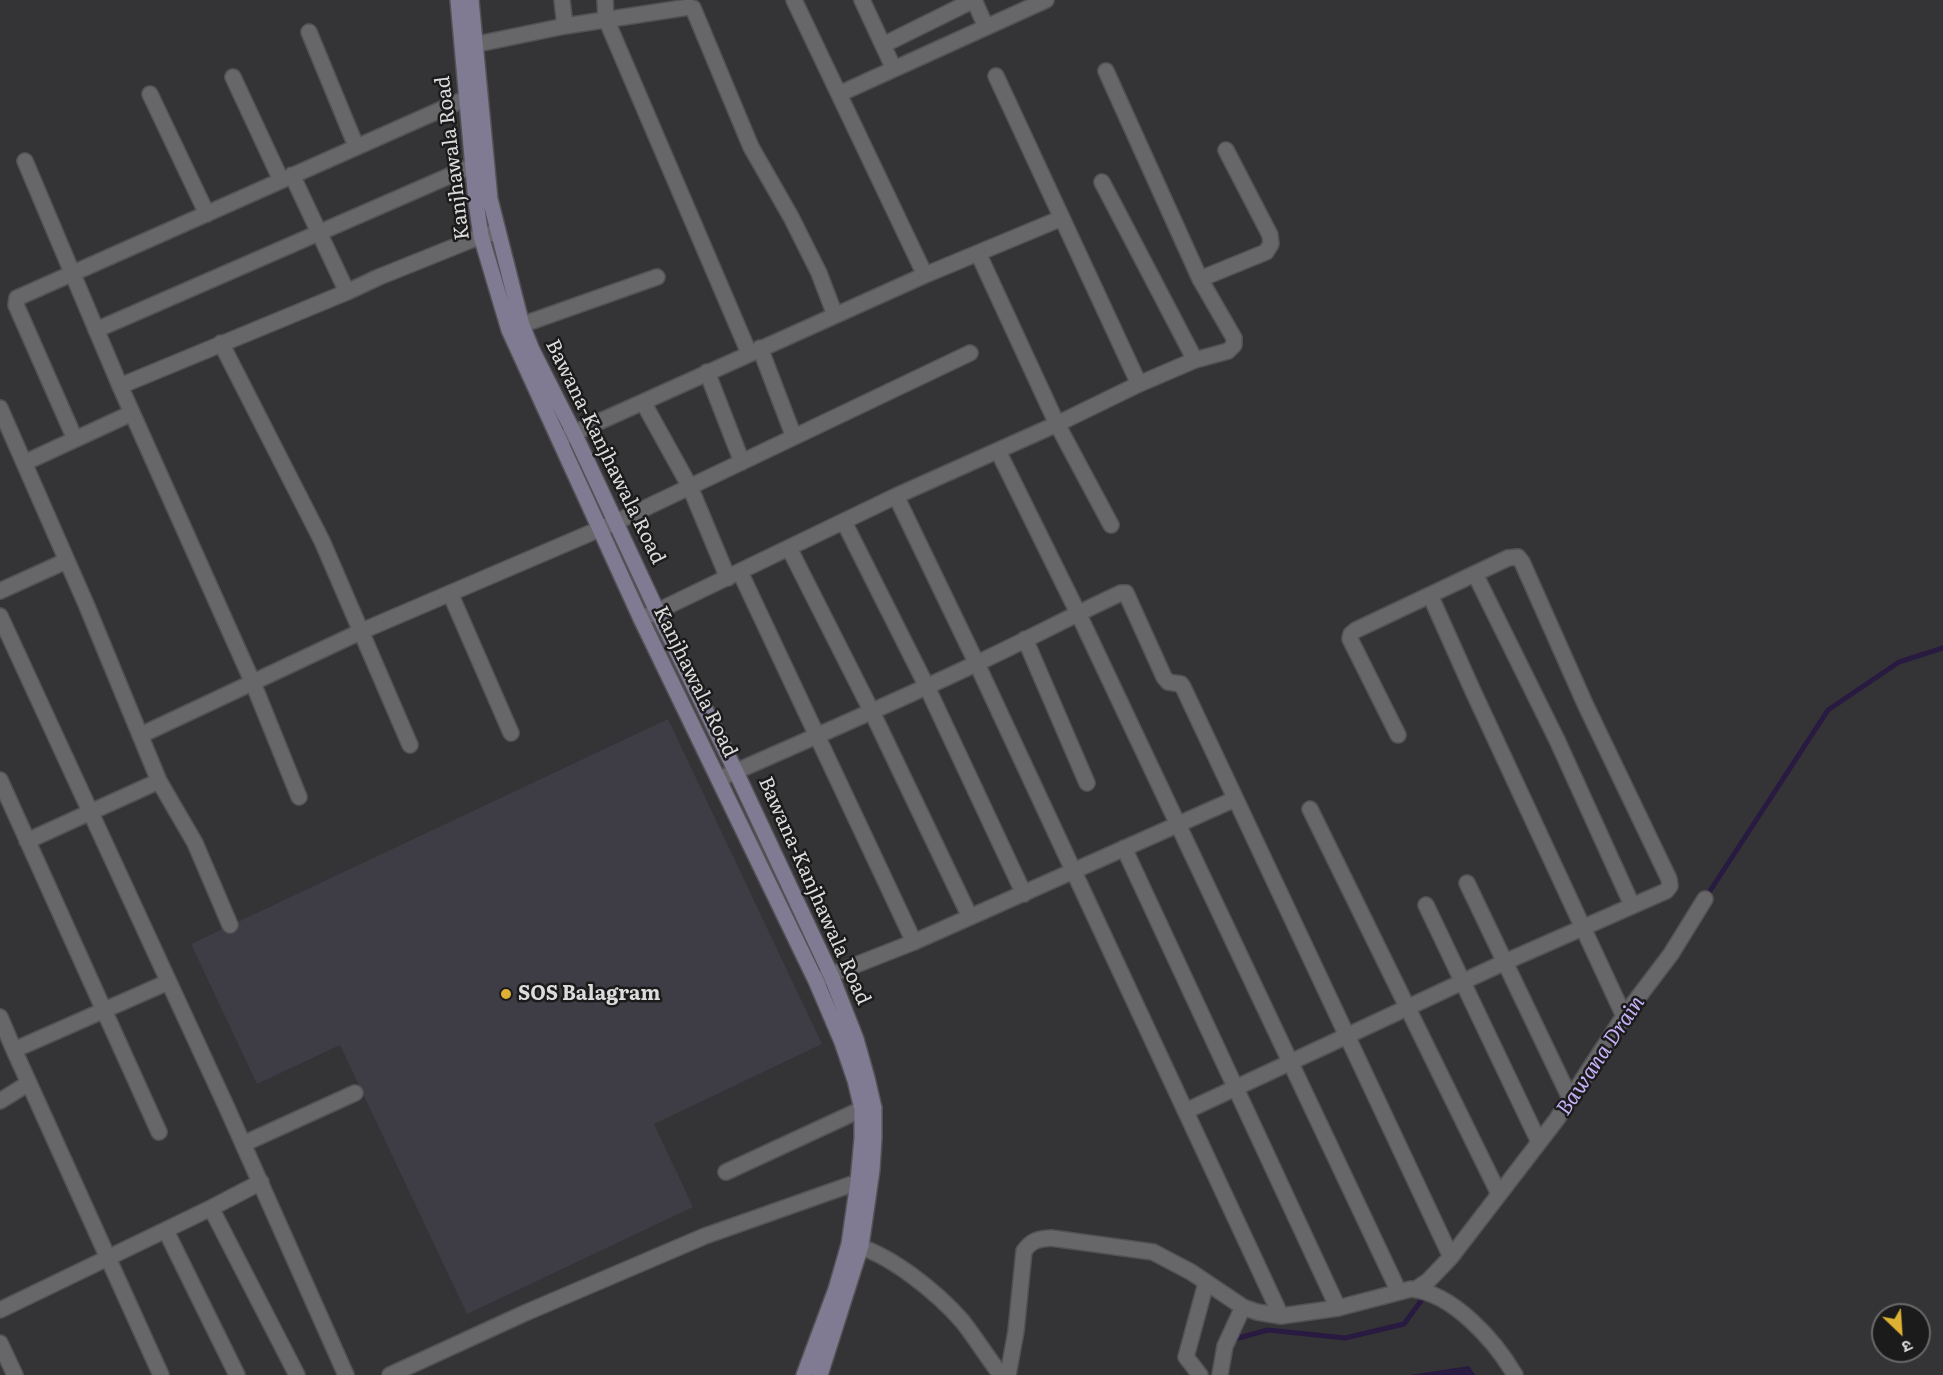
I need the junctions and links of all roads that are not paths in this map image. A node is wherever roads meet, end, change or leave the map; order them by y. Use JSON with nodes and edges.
{"nodes":[{"id":1,"x":458,"y":0,"type":"edge"},
{"id":2,"x":471,"y":0,"type":"edge"},
{"id":3,"x":562,"y":0,"type":"edge"},
{"id":4,"x":605,"y":0,"type":"edge"},
{"id":5,"x":794,"y":0,"type":"edge"},
{"id":6,"x":862,"y":0,"type":"edge"},
{"id":7,"x":974,"y":0,"type":"edge"},
{"id":8,"x":1046,"y":0,"type":"edge"},
{"id":9,"x":656,"y":7,"type":"edge"},
{"id":10,"x":606,"y":19,"type":"junction"},
{"id":11,"x":565,"y":26,"type":"junction"},
{"id":12,"x":986,"y":27,"type":"junction"},
{"id":13,"x":309,"y":32,"type":"dead end"},
{"id":14,"x":883,"y":45,"type":"junction"},
{"id":15,"x":469,"y":46,"type":"junction"},
{"id":16,"x":894,"y":69,"type":"junction"},
{"id":17,"x":1106,"y":71,"type":"dead end"},
{"id":18,"x":996,"y":76,"type":"dead end"},
{"id":19,"x":233,"y":77,"type":"dead end"},
{"id":20,"x":150,"y":94,"type":"dead end"},
{"id":21,"x":839,"y":94,"type":"junction"},
{"id":22,"x":466,"y":98,"type":"junction"},
{"id":23,"x":357,"y":146,"type":"junction"},
{"id":24,"x":1226,"y":150,"type":"dead end"},
{"id":25,"x":25,"y":161,"type":"dead end"},
{"id":26,"x":472,"y":166,"type":"junction"},
{"id":27,"x":286,"y":178,"type":"junction"},
{"id":28,"x":1102,"y":182,"type":"dead end"},
{"id":29,"x":207,"y":214,"type":"junction"},
{"id":30,"x":1062,"y":218,"type":"junction"},
{"id":31,"x":498,"y":232,"type":"junction"},
{"id":32,"x":319,"y":233,"type":"junction"},
{"id":33,"x":481,"y":236,"type":"junction"},
{"id":34,"x":978,"y":253,"type":"junction"},
{"id":35,"x":73,"y":272,"type":"junction"},
{"id":36,"x":925,"y":274,"type":"junction"},
{"id":37,"x":657,"y":277,"type":"dead end"},
{"id":38,"x":1200,"y":279,"type":"junction"},
{"id":39,"x":347,"y":292,"type":"junction"},
{"id":40,"x":835,"y":315,"type":"junction"},
{"id":41,"x":515,"y":327,"type":"junction"},
{"id":42,"x":96,"y":330,"type":"junction"},
{"id":43,"x":221,"y":343,"type":"junction"},
{"id":44,"x":754,"y":351,"type":"junction"},
{"id":45,"x":969,"y":353,"type":"dead end"},
{"id":46,"x":1196,"y":360,"type":"junction"},
{"id":47,"x":707,"y":372,"type":"junction"},
{"id":48,"x":1139,"y":384,"type":"junction"},
{"id":49,"x":120,"y":386,"type":"junction"},
{"id":50,"x":545,"y":394,"type":"junction"},
{"id":51,"x":643,"y":402,"type":"junction"},
{"id":52,"x":0,"y":408,"type":"edge"},
{"id":53,"x":132,"y":413,"type":"junction"},
{"id":54,"x":1057,"y":424,"type":"junction"},
{"id":55,"x":574,"y":433,"type":"junction"},
{"id":56,"x":794,"y":437,"type":"junction"},
{"id":57,"x":75,"y":439,"type":"junction"},
{"id":58,"x":558,"y":440,"type":"junction"},
{"id":59,"x":998,"y":451,"type":"junction"},
{"id":60,"x":742,"y":462,"type":"junction"},
{"id":61,"x":24,"y":463,"type":"junction"},
{"id":62,"x":690,"y":487,"type":"junction"},
{"id":63,"x":896,"y":496,"type":"junction"},
{"id":64,"x":616,"y":522,"type":"junction"},
{"id":65,"x":844,"y":522,"type":"junction"},
{"id":66,"x":1111,"y":525,"type":"dead end"},
{"id":67,"x":600,"y":529,"type":"junction"},
{"id":68,"x":789,"y":548,"type":"junction"},
{"id":69,"x":66,"y":561,"type":"junction"},
{"id":70,"x":1475,"y":574,"type":"junction"},
{"id":71,"x":734,"y":575,"type":"junction"},
{"id":72,"x":0,"y":591,"type":"edge"},
{"id":73,"x":450,"y":593,"type":"junction"},
{"id":74,"x":1430,"y":595,"type":"junction"},
{"id":75,"x":657,"y":611,"type":"junction"},
{"id":76,"x":1078,"y":613,"type":"junction"},
{"id":77,"x":0,"y":616,"type":"edge"},
{"id":78,"x":641,"y":619,"type":"junction"},
{"id":79,"x":362,"y":631,"type":"junction"},
{"id":80,"x":1026,"y":639,"type":"junction"},
{"id":81,"x":977,"y":664,"type":"junction"},
{"id":82,"x":253,"y":683,"type":"junction"},
{"id":83,"x":927,"y":687,"type":"junction"},
{"id":84,"x":872,"y":712,"type":"junction"},
{"id":85,"x":510,"y":733,"type":"dead end"},
{"id":86,"x":141,"y":735,"type":"junction"},
{"id":87,"x":1398,"y":735,"type":"dead end"},
{"id":88,"x":818,"y":736,"type":"junction"},
{"id":89,"x":410,"y":745,"type":"dead end"},
{"id":90,"x":736,"y":772,"type":"junction"},
{"id":91,"x":719,"y":779,"type":"junction"},
{"id":92,"x":0,"y":780,"type":"edge"},
{"id":93,"x":159,"y":781,"type":"junction"},
{"id":94,"x":1087,"y":783,"type":"dead end"},
{"id":95,"x":299,"y":797,"type":"dead end"},
{"id":96,"x":1235,"y":798,"type":"junction"},
{"id":97,"x":1310,"y":809,"type":"dead end"},
{"id":98,"x":90,"y":812,"type":"junction"},
{"id":99,"x":1178,"y":824,"type":"junction"},
{"id":100,"x":27,"y":841,"type":"junction"},
{"id":101,"x":1124,"y":848,"type":"junction"},
{"id":102,"x":1073,"y":870,"type":"junction"},
{"id":103,"x":1467,"y":883,"type":"dead end"},
{"id":104,"x":1024,"y":894,"type":"junction"},
{"id":105,"x":1705,"y":899,"type":"dead end"},
{"id":106,"x":1426,"y":905,"type":"dead end"},
{"id":107,"x":1632,"y":905,"type":"junction"},
{"id":108,"x":970,"y":917,"type":"junction"},
{"id":109,"x":230,"y":925,"type":"dead end"},
{"id":110,"x":1584,"y":927,"type":"junction"},
{"id":111,"x":914,"y":942,"type":"junction"},
{"id":112,"x":1505,"y":962,"type":"junction"},
{"id":113,"x":831,"y":975,"type":"junction"},
{"id":114,"x":816,"y":981,"type":"junction"},
{"id":115,"x":168,"y":982,"type":"junction"},
{"id":116,"x":1462,"y":982,"type":"junction"},
{"id":117,"x":1408,"y":1008,"type":"junction"},
{"id":118,"x":104,"y":1009,"type":"junction"},
{"id":119,"x":1624,"y":1016,"type":"junction"},
{"id":120,"x":0,"y":1017,"type":"edge"},
{"id":121,"x":1348,"y":1036,"type":"junction"},
{"id":122,"x":14,"y":1050,"type":"junction"},
{"id":123,"x":1291,"y":1063,"type":"junction"},
{"id":124,"x":29,"y":1083,"type":"junction"},
{"id":125,"x":1236,"y":1088,"type":"junction"},
{"id":126,"x":356,"y":1093,"type":"dead end"},
{"id":127,"x":1570,"y":1098,"type":"junction"},
{"id":128,"x":0,"y":1101,"type":"edge"},
{"id":129,"x":868,"y":1109,"type":"junction"},
{"id":130,"x":1186,"y":1111,"type":"junction"},
{"id":131,"x":159,"y":1132,"type":"dead end"},
{"id":132,"x":1539,"y":1142,"type":"junction"},
{"id":133,"x":243,"y":1144,"type":"junction"},
{"id":134,"x":726,"y":1172,"type":"dead end"},
{"id":135,"x":865,"y":1181,"type":"junction"},
{"id":136,"x":261,"y":1182,"type":"junction"},
{"id":137,"x":1499,"y":1194,"type":"junction"},
{"id":138,"x":211,"y":1208,"type":"junction"},
{"id":139,"x":165,"y":1231,"type":"junction"},
{"id":140,"x":855,"y":1245,"type":"junction"},
{"id":141,"x":1452,"y":1257,"type":"junction"},
{"id":142,"x":107,"y":1259,"type":"junction"},
{"id":143,"x":1206,"y":1283,"type":"junction"},
{"id":144,"x":1420,"y":1291,"type":"junction"},
{"id":145,"x":1399,"y":1292,"type":"junction"},
{"id":146,"x":1243,"y":1307,"type":"junction"},
{"id":147,"x":1338,"y":1308,"type":"junction"},
{"id":148,"x":0,"y":1310,"type":"edge"},
{"id":149,"x":1281,"y":1316,"type":"junction"},
{"id":150,"x":0,"y":1343,"type":"edge"},
{"id":151,"x":15,"y":1375,"type":"edge"},
{"id":152,"x":160,"y":1375,"type":"edge"},
{"id":153,"x":237,"y":1375,"type":"edge"},
{"id":154,"x":297,"y":1375,"type":"edge"},
{"id":155,"x":346,"y":1375,"type":"edge"},
{"id":156,"x":390,"y":1375,"type":"edge"},
{"id":157,"x":804,"y":1375,"type":"edge"},
{"id":158,"x":820,"y":1375,"type":"edge"},
{"id":159,"x":1001,"y":1375,"type":"edge"},
{"id":160,"x":1008,"y":1375,"type":"edge"},
{"id":161,"x":1200,"y":1375,"type":"edge"},
{"id":162,"x":1220,"y":1375,"type":"edge"},
{"id":163,"x":1515,"y":1375,"type":"edge"}],
"edges":[{"from":1,"to":15,"type":"main road","name":"Kanjhawala Road"},
{"from":2,"to":15,"type":"main road","name":"Bawana-Kanjhawala Road"},
{"from":3,"to":11,"type":"street"},
{"from":4,"to":10,"type":"street"},
{"from":5,"to":21,"type":"street"},
{"from":6,"to":14,"type":"street"},
{"from":7,"to":12,"type":"street"},
{"from":7,"to":14,"type":"street"},
{"from":8,"to":12,"type":"street"},
{"from":9,"to":10,"type":"street"},
{"from":9,"to":40,"type":"street"},
{"from":10,"to":11,"type":"street"},
{"from":10,"to":44,"type":"street"},
{"from":11,"to":15,"type":"street"},
{"from":12,"to":16,"type":"street"},
{"from":13,"to":23,"type":"street"},
{"from":14,"to":16,"type":"street"},
{"from":15,"to":22,"type":"main road","name":"Kanjhawala Road"},
{"from":15,"to":31,"type":"main road","name":"Bawana-Kanjhawala Road"},
{"from":16,"to":21,"type":"street"},
{"from":17,"to":38,"type":"street"},
{"from":18,"to":30,"type":"street"},
{"from":19,"to":27,"type":"street"},
{"from":20,"to":29,"type":"street"},
{"from":21,"to":36,"type":"street"},
{"from":22,"to":23,"type":"street"},
{"from":22,"to":26,"type":"main road","name":"Kanjhawala Road"},
{"from":23,"to":27,"type":"street"},
{"from":24,"to":38,"type":"street"},
{"from":25,"to":35,"type":"street"},
{"from":26,"to":32,"type":"street"},
{"from":26,"to":33,"type":"main road","name":"Kanjhawala Road"},
{"from":27,"to":29,"type":"street"},
{"from":27,"to":32,"type":"street"},
{"from":28,"to":46,"type":"street"},
{"from":29,"to":35,"type":"street"},
{"from":30,"to":34,"type":"street"},
{"from":30,"to":48,"type":"street"},
{"from":31,"to":33,"type":"street"},
{"from":31,"to":41,"type":"main road","name":"Bawana-Kanjhawala Road"},
{"from":32,"to":39,"type":"street"},
{"from":32,"to":42,"type":"street"},
{"from":33,"to":39,"type":"street"},
{"from":33,"to":41,"type":"main road","name":"Kanjhawala Road"},
{"from":34,"to":36,"type":"street"},
{"from":34,"to":54,"type":"street"},
{"from":35,"to":42,"type":"street"},
{"from":35,"to":57,"type":"street"},
{"from":36,"to":40,"type":"street"},
{"from":37,"to":41,"type":"street"},
{"from":38,"to":46,"type":"street"},
{"from":39,"to":43,"type":"street"},
{"from":40,"to":44,"type":"street"},
{"from":41,"to":50,"type":"main road","name":"Bawana-Kanjhawala Road"},
{"from":42,"to":49,"type":"street"},
{"from":43,"to":49,"type":"street"},
{"from":43,"to":79,"type":"street"},
{"from":44,"to":47,"type":"street"},
{"from":44,"to":56,"type":"street"},
{"from":45,"to":56,"type":"street"},
{"from":46,"to":48,"type":"street"},
{"from":47,"to":51,"type":"street"},
{"from":47,"to":60,"type":"street"},
{"from":48,"to":54,"type":"street"},
{"from":49,"to":53,"type":"street"},
{"from":50,"to":55,"type":"main road","name":"Bawana-Kanjhawala Road"},
{"from":50,"to":58,"type":"main road","name":"Kanjhawala Road"},
{"from":51,"to":55,"type":"street"},
{"from":51,"to":62,"type":"street"},
{"from":52,"to":61,"type":"street"},
{"from":53,"to":57,"type":"street"},
{"from":53,"to":82,"type":"street"},
{"from":54,"to":59,"type":"street"},
{"from":54,"to":66,"type":"street"},
{"from":55,"to":58,"type":"street"},
{"from":55,"to":64,"type":"main road","name":"Bawana-Kanjhawala Road"},
{"from":56,"to":60,"type":"street"},
{"from":57,"to":61,"type":"street"},
{"from":58,"to":67,"type":"main road","name":"Kanjhawala Road"},
{"from":59,"to":63,"type":"street"},
{"from":59,"to":76,"type":"street"},
{"from":60,"to":62,"type":"street"},
{"from":61,"to":69,"type":"street"},
{"from":62,"to":64,"type":"street"},
{"from":62,"to":71,"type":"street"},
{"from":63,"to":65,"type":"street"},
{"from":63,"to":81,"type":"street"},
{"from":64,"to":67,"type":"street"},
{"from":64,"to":75,"type":"main road","name":"Bawana-Kanjhawala Road"},
{"from":65,"to":68,"type":"street"},
{"from":65,"to":83,"type":"street"},
{"from":67,"to":73,"type":"street"},
{"from":67,"to":78,"type":"main road","name":"Kanjhawala Road"},
{"from":68,"to":71,"type":"street"},
{"from":68,"to":84,"type":"street"},
{"from":69,"to":72,"type":"street"},
{"from":69,"to":86,"type":"street"},
{"from":70,"to":74,"type":"street"},
{"from":70,"to":107,"type":"street"},
{"from":70,"to":107,"type":"street"},
{"from":71,"to":75,"type":"street"},
{"from":71,"to":88,"type":"street"},
{"from":73,"to":79,"type":"street"},
{"from":73,"to":85,"type":"street"},
{"from":74,"to":87,"type":"street"},
{"from":74,"to":110,"type":"street"},
{"from":75,"to":78,"type":"street"},
{"from":75,"to":90,"type":"main road","name":"Bawana-Kanjhawala Road"},
{"from":76,"to":80,"type":"street"},
{"from":76,"to":96,"type":"street"},
{"from":76,"to":99,"type":"street"},
{"from":77,"to":98,"type":"street"},
{"from":78,"to":91,"type":"main road","name":"Kanjhawala Road"},
{"from":79,"to":82,"type":"street"},
{"from":79,"to":89,"type":"street"},
{"from":80,"to":81,"type":"street"},
{"from":80,"to":94,"type":"street"},
{"from":81,"to":83,"type":"street"},
{"from":81,"to":102,"type":"street"},
{"from":82,"to":86,"type":"street"},
{"from":82,"to":95,"type":"street"},
{"from":83,"to":84,"type":"street"},
{"from":83,"to":104,"type":"street"},
{"from":84,"to":88,"type":"street"},
{"from":84,"to":108,"type":"street"},
{"from":86,"to":93,"type":"street"},
{"from":88,"to":90,"type":"street"},
{"from":88,"to":111,"type":"street"},
{"from":90,"to":91,"type":"street"},
{"from":90,"to":113,"type":"main road","name":"Bawana-Kanjhawala Road"},
{"from":91,"to":114,"type":"main road","name":"Kanjhawala Road"},
{"from":92,"to":100,"type":"street"},
{"from":93,"to":98,"type":"street"},
{"from":93,"to":109,"type":"street"},
{"from":96,"to":99,"type":"street"},
{"from":96,"to":121,"type":"street"},
{"from":97,"to":117,"type":"street"},
{"from":98,"to":100,"type":"street"},
{"from":98,"to":115,"type":"street"},
{"from":99,"to":101,"type":"street"},
{"from":99,"to":123,"type":"street"},
{"from":100,"to":118,"type":"street"},
{"from":101,"to":102,"type":"street"},
{"from":101,"to":125,"type":"street"},
{"from":102,"to":104,"type":"street"},
{"from":102,"to":130,"type":"street"},
{"from":103,"to":112,"type":"street"},
{"from":104,"to":108,"type":"street"},
{"from":105,"to":119,"type":"street"},
{"from":106,"to":116,"type":"street"},
{"from":107,"to":110,"type":"street"},
{"from":108,"to":111,"type":"street"},
{"from":110,"to":112,"type":"street"},
{"from":110,"to":119,"type":"street"},
{"from":111,"to":113,"type":"street"},
{"from":112,"to":116,"type":"street"},
{"from":112,"to":127,"type":"street"},
{"from":113,"to":114,"type":"street"},
{"from":113,"to":129,"type":"main road","name":"Bawana-Kanjhawala Road"},
{"from":114,"to":129,"type":"main road","name":"Kanjhawala Road"},
{"from":115,"to":118,"type":"street"},
{"from":115,"to":133,"type":"street"},
{"from":116,"to":117,"type":"street"},
{"from":116,"to":132,"type":"street"},
{"from":117,"to":121,"type":"street"},
{"from":117,"to":137,"type":"street"},
{"from":118,"to":122,"type":"street"},
{"from":118,"to":131,"type":"street"},
{"from":119,"to":127,"type":"street"},
{"from":120,"to":122,"type":"street"},
{"from":121,"to":123,"type":"street"},
{"from":121,"to":141,"type":"street"},
{"from":122,"to":124,"type":"street"},
{"from":123,"to":125,"type":"street"},
{"from":123,"to":145,"type":"street"},
{"from":124,"to":128,"type":"street"},
{"from":124,"to":142,"type":"street"},
{"from":125,"to":130,"type":"street"},
{"from":125,"to":147,"type":"street"},
{"from":126,"to":133,"type":"street"},
{"from":127,"to":132,"type":"street"},
{"from":129,"to":134,"type":"street"},
{"from":129,"to":135,"type":"main road","name":"Bawana-Kanjhawala Road"},
{"from":130,"to":149,"type":"street"},
{"from":132,"to":137,"type":"street"},
{"from":133,"to":136,"type":"street"},
{"from":135,"to":140,"type":"main road","name":"Bawana-Kanjhawala Road"},
{"from":135,"to":156,"type":"street"},
{"from":136,"to":138,"type":"street"},
{"from":136,"to":155,"type":"street"},
{"from":137,"to":141,"type":"street"},
{"from":138,"to":139,"type":"street"},
{"from":138,"to":154,"type":"street"},
{"from":139,"to":142,"type":"street"},
{"from":139,"to":153,"type":"street"},
{"from":140,"to":157,"type":"main road"},
{"from":140,"to":158,"type":"main road","name":"Bawana-Kanjhawala Road"},
{"from":140,"to":159,"type":"street"},
{"from":141,"to":144,"type":"street"},
{"from":142,"to":148,"type":"street"},
{"from":142,"to":152,"type":"street"},
{"from":143,"to":146,"type":"street"},
{"from":143,"to":160,"type":"street"},
{"from":143,"to":161,"type":"street"},
{"from":144,"to":145,"type":"street"},
{"from":144,"to":163,"type":"street"},
{"from":145,"to":147,"type":"street"},
{"from":146,"to":149,"type":"street"},
{"from":146,"to":162,"type":"street"},
{"from":147,"to":149,"type":"street"},
{"from":150,"to":151,"type":"street"}]}
